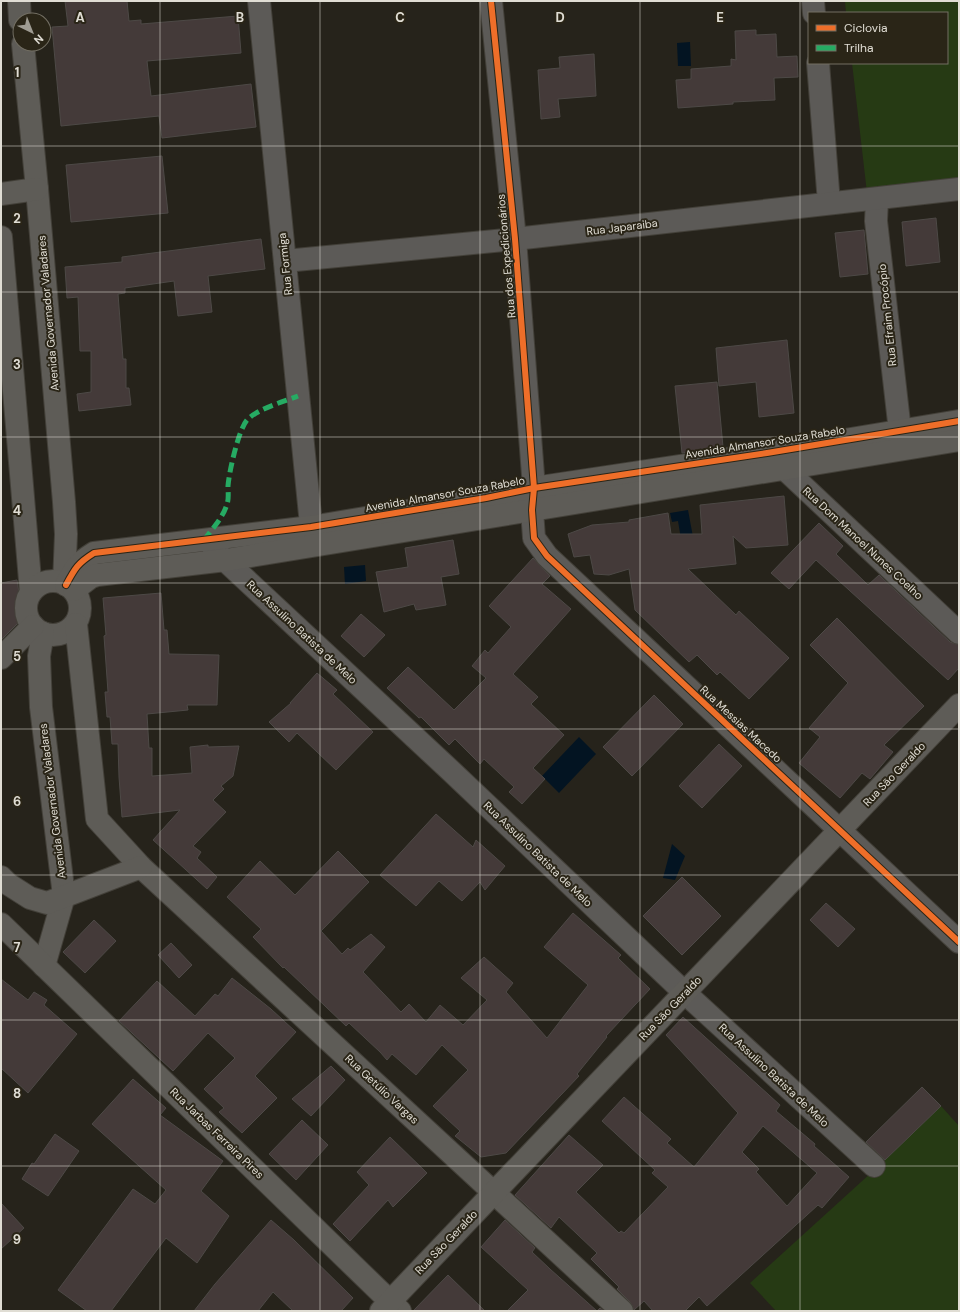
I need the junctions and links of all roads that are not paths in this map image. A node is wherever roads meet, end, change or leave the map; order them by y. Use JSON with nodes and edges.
{"nodes":[{"id":1,"x":18,"y":1,"type":"edge"},
{"id":2,"x":259,"y":1,"type":"edge"},
{"id":3,"x":491,"y":1,"type":"edge"},
{"id":4,"x":813,"y":1,"type":"edge"},
{"id":5,"x":19,"y":12,"type":"edge"},
{"id":6,"x":814,"y":12,"type":"edge"},
{"id":7,"x":24,"y":52,"type":"edge"},
{"id":8,"x":818,"y":64,"type":"edge"},
{"id":9,"x":37,"y":189,"type":"junction"},
{"id":10,"x":959,"y":189,"type":"edge"},
{"id":11,"x":1,"y":194,"type":"edge"},
{"id":12,"x":877,"y":199,"type":"junction"},
{"id":13,"x":829,"y":203,"type":"junction"},
{"id":14,"x":1,"y":237,"type":"edge"},
{"id":15,"x":515,"y":239,"type":"junction"},
{"id":16,"x":285,"y":261,"type":"junction"},
{"id":17,"x":959,"y":421,"type":"edge"},
{"id":18,"x":900,"y":431,"type":"junction"},
{"id":19,"x":959,"y":440,"type":"edge"},
{"id":20,"x":767,"y":453,"type":"junction"},
{"id":21,"x":785,"y":469,"type":"junction"},
{"id":22,"x":534,"y":488,"type":"junction"},
{"id":23,"x":532,"y":510,"type":"junction"},
{"id":24,"x":312,"y":536,"type":"junction"},
{"id":25,"x":204,"y":540,"type":"junction"},
{"id":26,"x":226,"y":560,"type":"junction"},
{"id":27,"x":68,"y":586,"type":"junction"},
{"id":28,"x":31,"y":592,"type":"junction"},
{"id":29,"x":76,"y":624,"type":"junction"},
{"id":30,"x":38,"y":630,"type":"junction"},
{"id":31,"x":959,"y":633,"type":"edge"},
{"id":32,"x":1,"y":658,"type":"edge"},
{"id":33,"x":959,"y":706,"type":"edge"},
{"id":34,"x":840,"y":830,"type":"junction"},
{"id":35,"x":141,"y":868,"type":"junction"},
{"id":36,"x":1,"y":877,"type":"edge"},
{"id":37,"x":64,"y":896,"type":"junction"},
{"id":38,"x":1,"y":924,"type":"edge"},
{"id":39,"x":959,"y":942,"type":"edge"},
{"id":40,"x":39,"y":961,"type":"junction"},
{"id":41,"x":684,"y":993,"type":"junction"},
{"id":42,"x":874,"y":1166,"type":"dead end"},
{"id":43,"x":494,"y":1192,"type":"junction"},
{"id":44,"x":390,"y":1308,"type":"edge"},
{"id":45,"x":622,"y":1311,"type":"edge"}],
"edges":[{"from":1,"to":5,"type":"street"},
{"from":2,"to":16,"type":"street","name":"Rua Formiga"},
{"from":3,"to":15,"type":"street","name":"Rua dos Expedicionários"},
{"from":4,"to":6,"type":"street"},
{"from":7,"to":9,"type":"street","name":"Avenida Governador Valadares"},
{"from":8,"to":13,"type":"street"},
{"from":9,"to":11,"type":"street"},
{"from":9,"to":27,"type":"street","name":"Avenida Governador Valadares"},
{"from":10,"to":12,"type":"street","name":"Rua Japaraiba"},
{"from":12,"to":13,"type":"street","name":"Rua Japaraiba"},
{"from":12,"to":18,"type":"street","name":"Rua Efraim Procópio"},
{"from":13,"to":15,"type":"street","name":"Rua Japaraiba"},
{"from":14,"to":28,"type":"street"},
{"from":15,"to":16,"type":"street","name":"Rua Japaraiba"},
{"from":15,"to":22,"type":"street","name":"Rua dos Expedicionários"},
{"from":16,"to":24,"type":"street","name":"Rua Formiga"},
{"from":17,"to":18,"type":"street","name":"Avenida Almansor Souza Rabelo"},
{"from":18,"to":20,"type":"street","name":"Avenida Almansor Souza Rabelo"},
{"from":19,"to":21,"type":"street","name":"Avenida Almansor Souza Rabelo"},
{"from":20,"to":21,"type":"street","name":"Rua Dom Manoel Nunes Coelho"},
{"from":20,"to":22,"type":"street","name":"Avenida Almansor Souza Rabelo"},
{"from":21,"to":23,"type":"street","name":"Avenida Almansor Souza Rabelo"},
{"from":21,"to":31,"type":"street","name":"Rua Dom Manoel Nunes Coelho"},
{"from":22,"to":23,"type":"street","name":"Rua dos Expedicionários"},
{"from":22,"to":24,"type":"street","name":"Avenida Almansor Souza Rabelo"},
{"from":23,"to":24,"type":"street","name":"Avenida Almansor Souza Rabelo"},
{"from":23,"to":34,"type":"street","name":"Rua Messias Macedo"},
{"from":24,"to":25,"type":"street","name":"Avenida Almansor Souza Rabelo"},
{"from":24,"to":26,"type":"street","name":"Avenida Almansor Souza Rabelo"},
{"from":25,"to":26,"type":"street","name":"Rua Assulino Batista de Melo"},
{"from":25,"to":27,"type":"street","name":"Avenida Almansor Souza Rabelo"},
{"from":26,"to":27,"type":"street","name":"Avenida Almansor Souza Rabelo"},
{"from":26,"to":41,"type":"street","name":"Rua Assulino Batista de Melo"},
{"from":27,"to":28,"type":"street"},
{"from":27,"to":29,"type":"street"},
{"from":28,"to":30,"type":"street"},
{"from":29,"to":30,"type":"street"},
{"from":29,"to":35,"type":"street","name":"Rua Getúlio Vargas"},
{"from":30,"to":32,"type":"street"},
{"from":30,"to":37,"type":"street","name":"Avenida Governador Valadares"},
{"from":33,"to":34,"type":"street","name":"Rua São Geraldo"},
{"from":34,"to":39,"type":"street","name":"Rua Messias Macedo"},
{"from":34,"to":41,"type":"street","name":"Rua São Geraldo"},
{"from":35,"to":37,"type":"street"},
{"from":35,"to":43,"type":"street","name":"Rua Getúlio Vargas"},
{"from":36,"to":37,"type":"street"},
{"from":37,"to":40,"type":"street","name":"Avenida Governador Valadares"},
{"from":38,"to":40,"type":"street","name":"Rua Jarbas Ferreira Pires"},
{"from":40,"to":44,"type":"street","name":"Rua Jarbas Ferreira Pires"},
{"from":41,"to":42,"type":"street","name":"Rua Assulino Batista de Melo"},
{"from":41,"to":43,"type":"street","name":"Rua São Geraldo"},
{"from":43,"to":44,"type":"street","name":"Rua São Geraldo"},
{"from":43,"to":45,"type":"street","name":"Rua Getúlio Vargas"}]}
